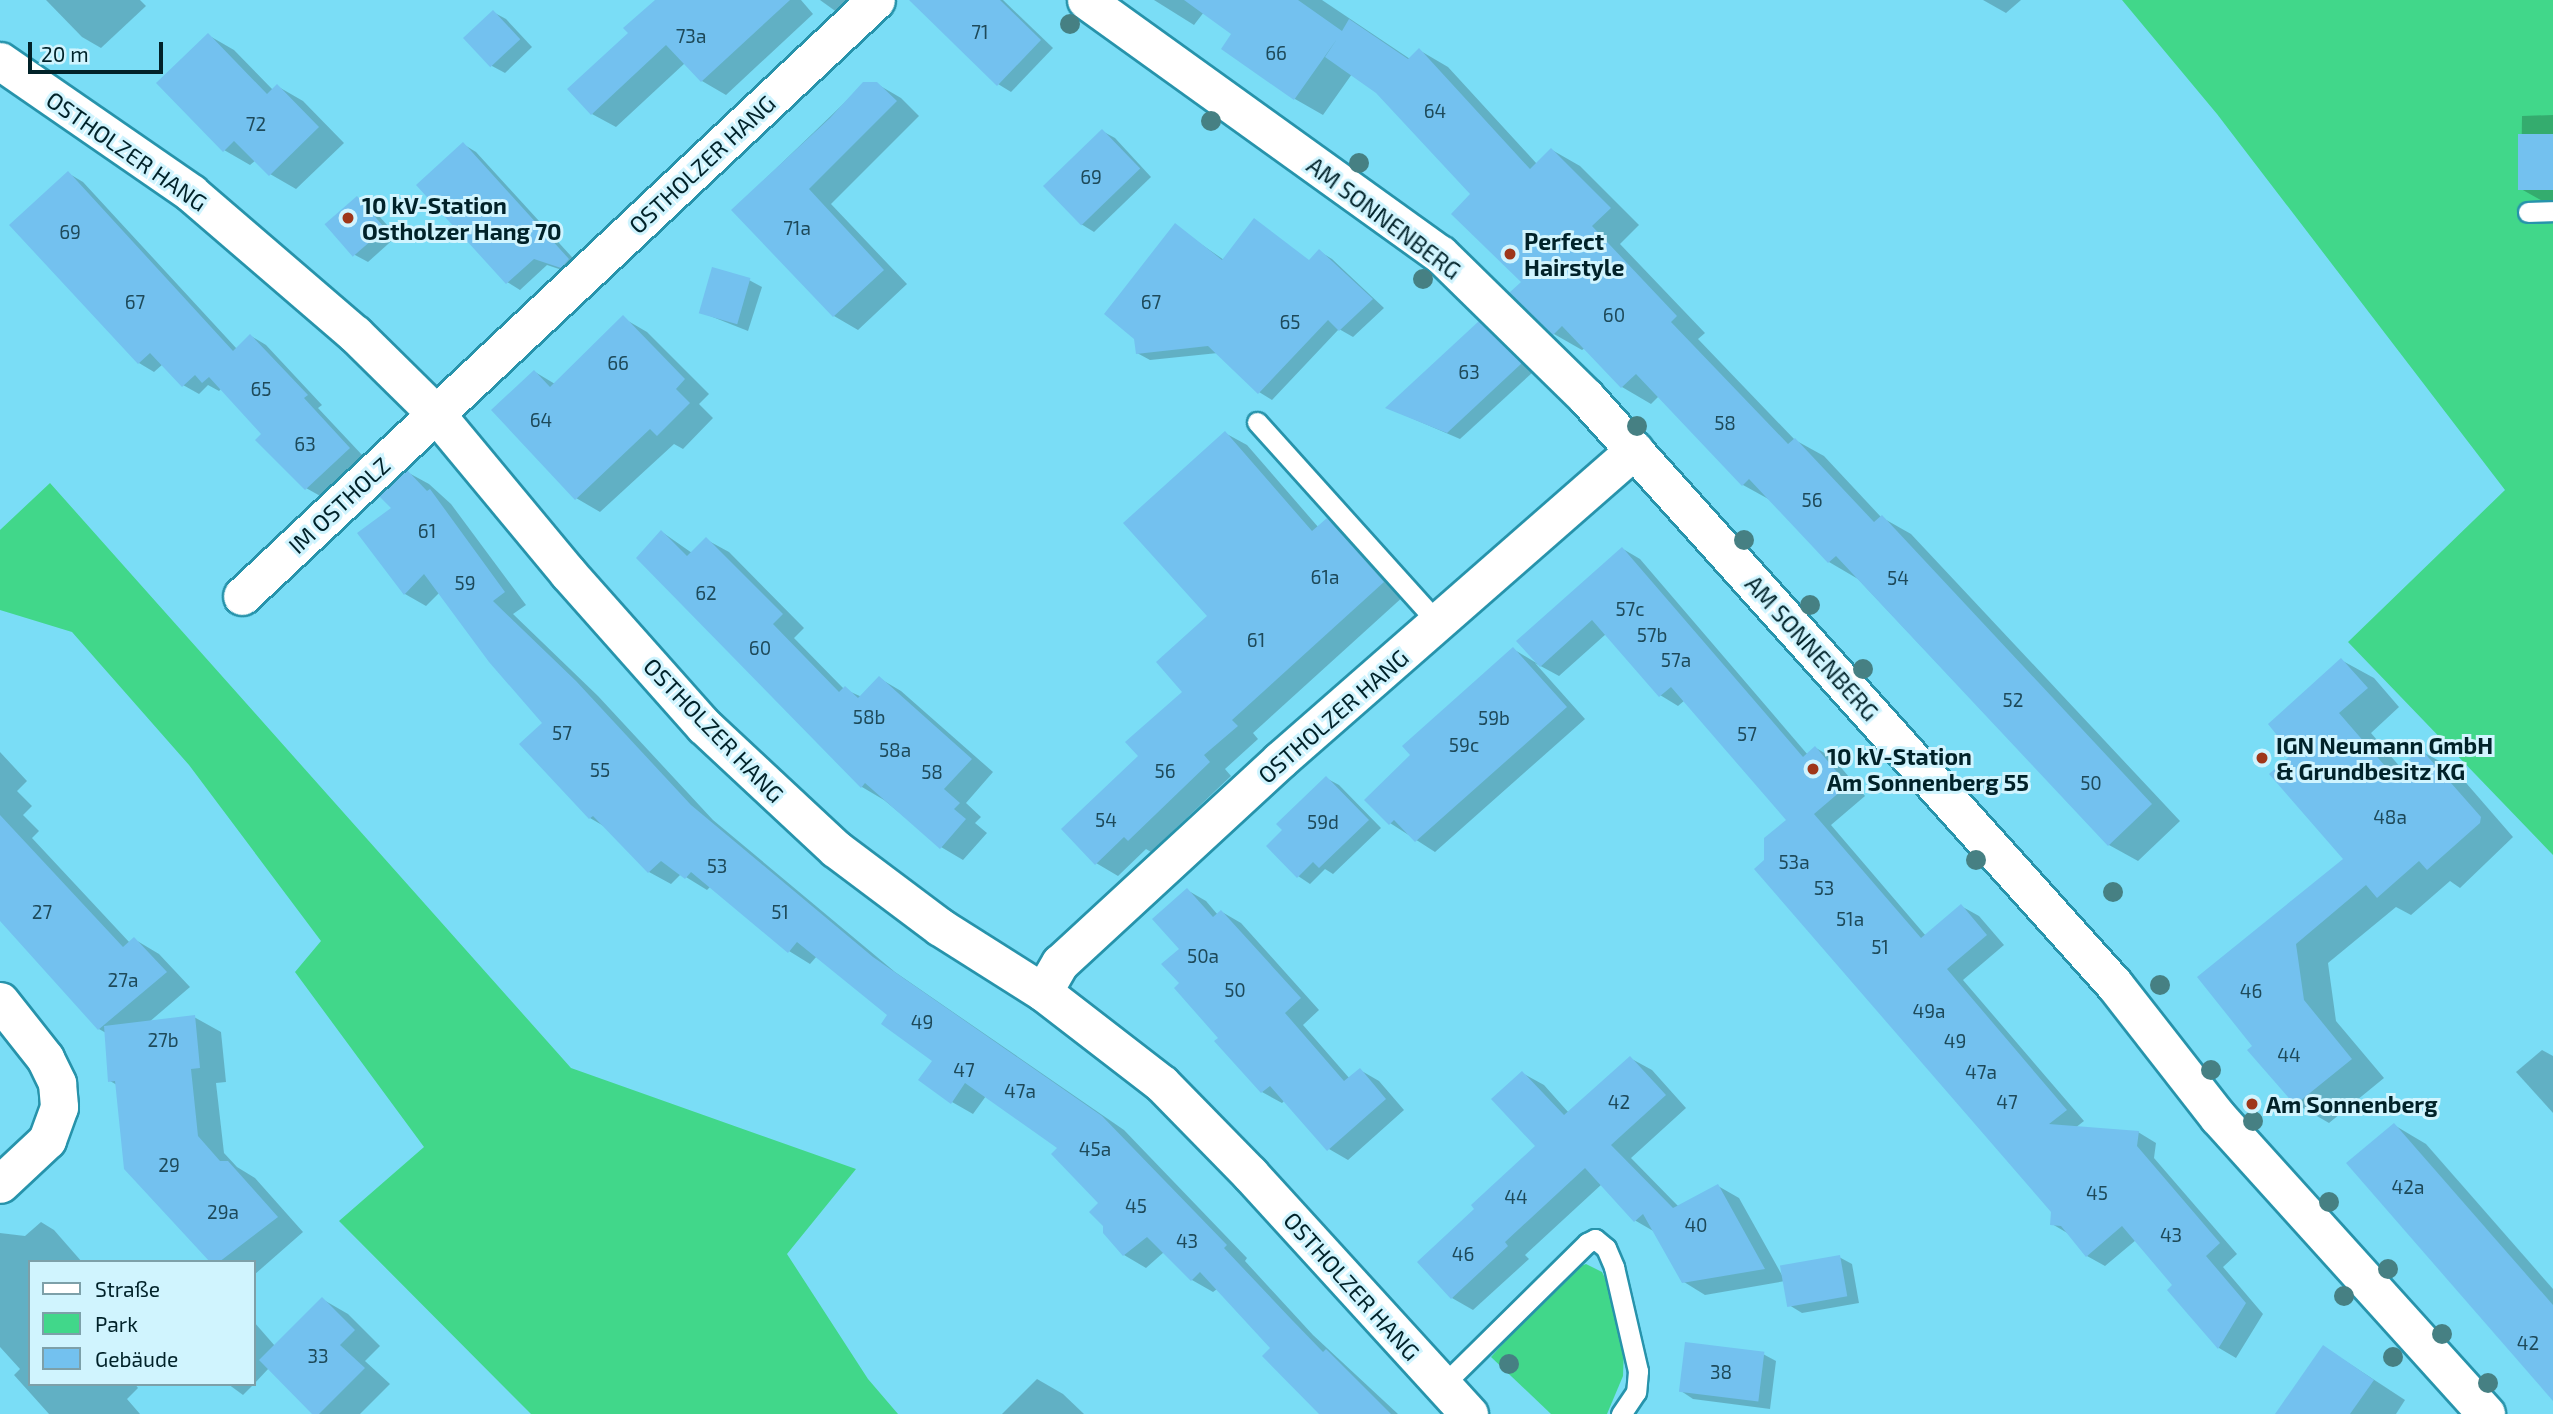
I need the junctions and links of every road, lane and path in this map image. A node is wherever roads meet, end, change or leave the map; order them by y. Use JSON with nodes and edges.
{"nodes":[{"id":1,"x":876,"y":0,"type":"edge"},
{"id":2,"x":1086,"y":0,"type":"edge"},
{"id":3,"x":0,"y":61,"type":"edge"},
{"id":4,"x":2553,"y":211,"type":"edge"},
{"id":5,"x":2528,"y":212,"type":"dead end"},
{"id":6,"x":436,"y":414,"type":"junction"},
{"id":7,"x":1257,"y":422,"type":"dead end"},
{"id":8,"x":1634,"y":450,"type":"junction"},
{"id":9,"x":242,"y":596,"type":"dead end"},
{"id":10,"x":1438,"y":623,"type":"junction"},
{"id":11,"x":1043,"y":992,"type":"junction"},
{"id":12,"x":0,"y":1001,"type":"edge"},
{"id":13,"x":0,"y":1184,"type":"edge"},
{"id":14,"x":1442,"y":1385,"type":"junction"},
{"id":15,"x":1469,"y":1414,"type":"edge"},
{"id":16,"x":1621,"y":1414,"type":"edge"},
{"id":17,"x":2486,"y":1414,"type":"edge"}],
"edges":[{"from":1,"to":6,"type":"street","name":"OSTHOLZER HANG"},
{"from":2,"to":8,"type":"street","name":"AM SONNENBERG"},
{"from":3,"to":6,"type":"street","name":"OSTHOLZER HANG"},
{"from":4,"to":5,"type":"lane"},
{"from":6,"to":9,"type":"street","name":"IM OSTHOLZ"},
{"from":6,"to":11,"type":"street","name":"OSTHOLZER HANG"},
{"from":7,"to":10,"type":"lane"},
{"from":8,"to":10,"type":"street","name":"OSTHOLZER HANG"},
{"from":8,"to":17,"type":"street","name":"AM SONNENBERG"},
{"from":10,"to":11,"type":"street","name":"OSTHOLZER HANG"},
{"from":11,"to":14,"type":"street","name":"OSTHOLZER HANG"},
{"from":12,"to":13,"type":"street"},
{"from":14,"to":15,"type":"street","name":"OSTHOLZER HANG"},
{"from":14,"to":16,"type":"lane"}]}
